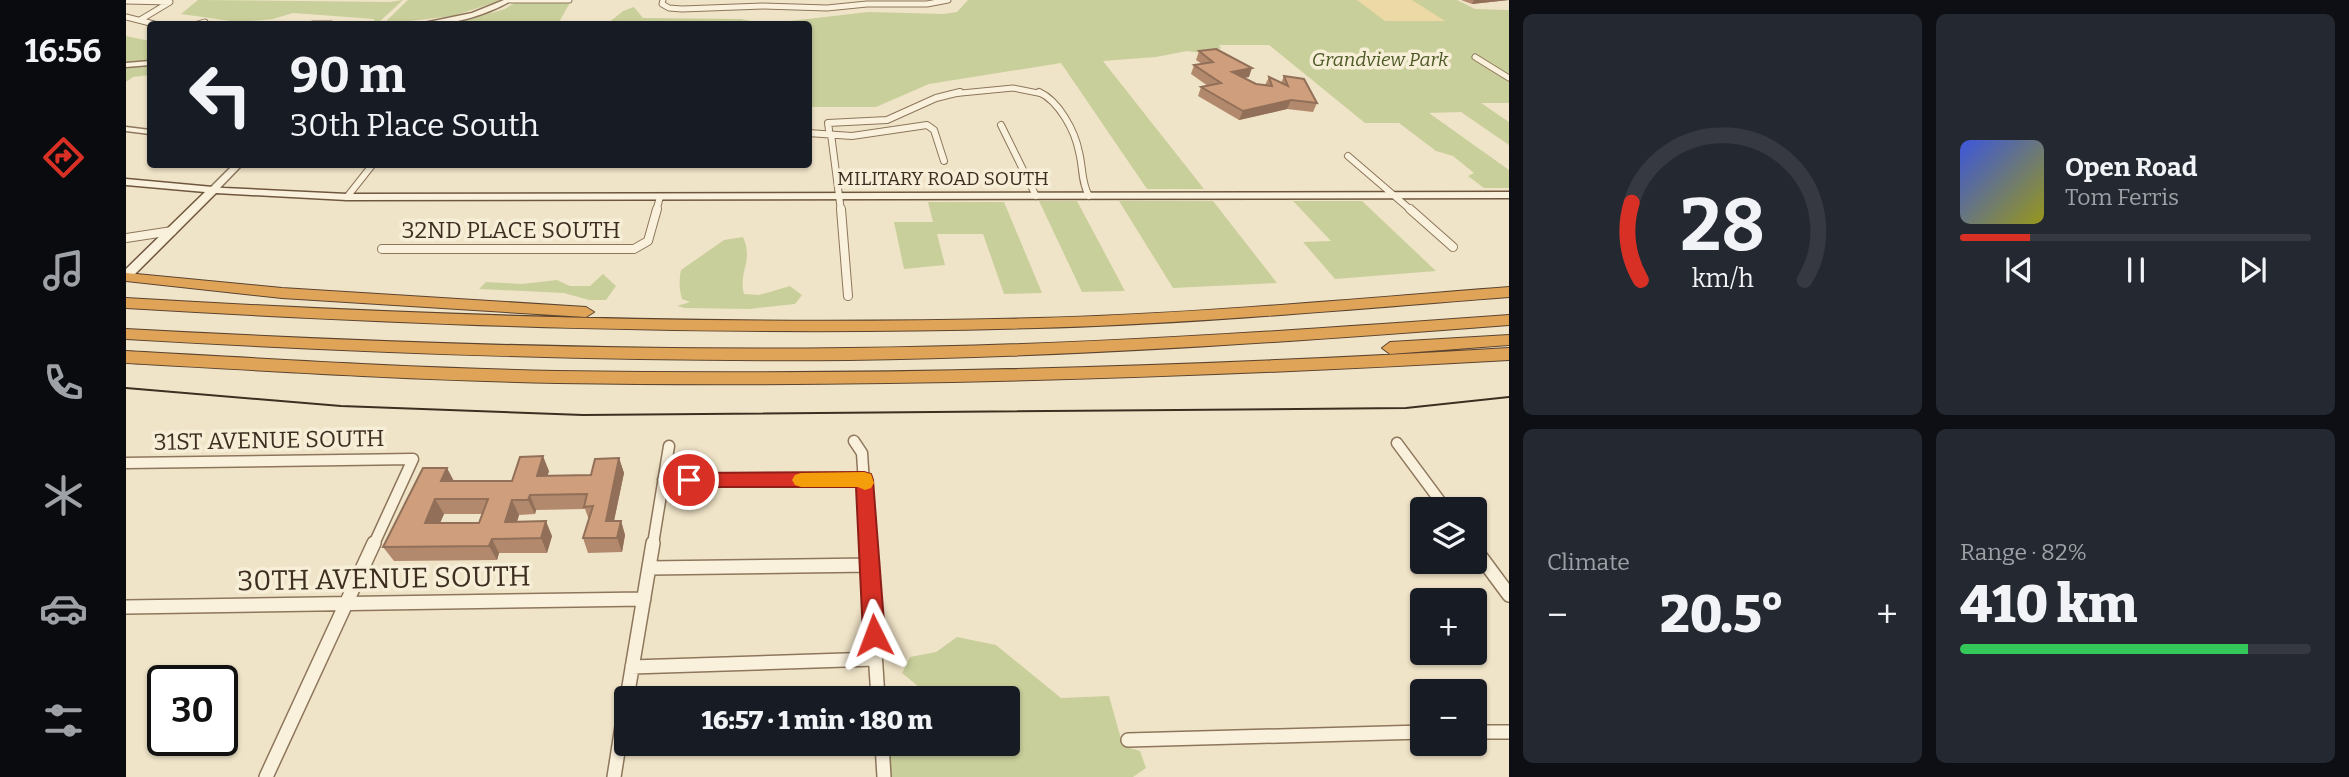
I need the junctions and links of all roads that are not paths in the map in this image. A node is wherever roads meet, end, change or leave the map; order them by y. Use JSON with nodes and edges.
{"nodes":[{"id":1,"x":509,"y":0,"type":"edge"},
{"id":2,"x":569,"y":0,"type":"edge"},
{"id":3,"x":663,"y":0,"type":"edge"},
{"id":4,"x":948,"y":0,"type":"edge"},
{"id":5,"x":126,"y":1,"type":"edge"},
{"id":6,"x":126,"y":18,"type":"edge"},
{"id":7,"x":140,"y":20,"type":"junction"},
{"id":8,"x":439,"y":21,"type":"edge"},
{"id":9,"x":147,"y":22,"type":"edge"},
{"id":10,"x":1475,"y":57,"type":"dead end"},
{"id":11,"x":147,"y":63,"type":"edge"},
{"id":12,"x":126,"y":65,"type":"edge"},
{"id":13,"x":1509,"y":78,"type":"edge"},
{"id":14,"x":1001,"y":125,"type":"dead end"},
{"id":15,"x":126,"y":129,"type":"edge"},
{"id":16,"x":830,"y":131,"type":"junction"},
{"id":17,"x":147,"y":132,"type":"edge"},
{"id":18,"x":812,"y":133,"type":"edge"},
{"id":19,"x":1348,"y":156,"type":"dead end"},
{"id":20,"x":944,"y":161,"type":"dead end"},
{"id":21,"x":235,"y":168,"type":"edge"},
{"id":22,"x":370,"y":168,"type":"edge"},
{"id":23,"x":126,"y":182,"type":"edge"},
{"id":24,"x":213,"y":190,"type":"junction"},
{"id":25,"x":1395,"y":195,"type":"junction"},
{"id":26,"x":1509,"y":195,"type":"edge"},
{"id":27,"x":840,"y":196,"type":"junction"},
{"id":28,"x":1037,"y":196,"type":"junction"},
{"id":29,"x":1088,"y":196,"type":"junction"},
{"id":30,"x":347,"y":197,"type":"junction"},
{"id":31,"x":660,"y":197,"type":"junction"},
{"id":32,"x":172,"y":231,"type":"junction"},
{"id":33,"x":126,"y":238,"type":"edge"},
{"id":34,"x":1453,"y":247,"type":"dead end"},
{"id":35,"x":382,"y":249,"type":"dead end"},
{"id":36,"x":127,"y":275,"type":"edge"},
{"id":37,"x":1509,"y":292,"type":"edge"},
{"id":38,"x":848,"y":296,"type":"dead end"},
{"id":39,"x":126,"y":303,"type":"edge"},
{"id":40,"x":1509,"y":320,"type":"edge"},
{"id":41,"x":908,"y":326,"type":"junction"},
{"id":42,"x":126,"y":334,"type":"edge"},
{"id":43,"x":1509,"y":340,"type":"edge"},
{"id":44,"x":1509,"y":354,"type":"edge"},
{"id":45,"x":126,"y":356,"type":"edge"},
{"id":46,"x":944,"y":376,"type":"junction"},
{"id":47,"x":854,"y":441,"type":"dead end"},
{"id":48,"x":1397,"y":443,"type":"dead end"},
{"id":49,"x":669,"y":446,"type":"dead end"},
{"id":50,"x":126,"y":463,"type":"edge"},
{"id":51,"x":663,"y":480,"type":"junction"},
{"id":52,"x":864,"y":480,"type":"junction"},
{"id":53,"x":1437,"y":497,"type":"edge"},
{"id":54,"x":870,"y":565,"type":"junction"},
{"id":55,"x":1487,"y":565,"type":"edge"},
{"id":56,"x":649,"y":568,"type":"junction"},
{"id":57,"x":1509,"y":595,"type":"edge"},
{"id":58,"x":643,"y":599,"type":"junction"},
{"id":59,"x":345,"y":602,"type":"junction"},
{"id":60,"x":126,"y":607,"type":"edge"},
{"id":61,"x":875,"y":659,"type":"junction"},
{"id":62,"x":632,"y":667,"type":"junction"},
{"id":63,"x":629,"y":686,"type":"edge"},
{"id":64,"x":877,"y":686,"type":"edge"},
{"id":65,"x":1410,"y":732,"type":"edge"},
{"id":66,"x":1487,"y":732,"type":"edge"},
{"id":67,"x":1509,"y":733,"type":"edge"},
{"id":68,"x":1128,"y":740,"type":"dead end"},
{"id":69,"x":618,"y":756,"type":"edge"},
{"id":70,"x":883,"y":756,"type":"edge"},
{"id":71,"x":266,"y":777,"type":"edge"},
{"id":72,"x":614,"y":777,"type":"edge"},
{"id":73,"x":884,"y":777,"type":"edge"}],
"edges":[{"from":1,"to":2,"type":"street"},
{"from":1,"to":8,"type":"street"},
{"from":3,"to":4,"type":"street"},
{"from":5,"to":7,"type":"street"},
{"from":6,"to":7,"type":"street"},
{"from":7,"to":9,"type":"street"},
{"from":10,"to":13,"type":"street"},
{"from":11,"to":12,"type":"street"},
{"from":14,"to":28,"type":"street"},
{"from":15,"to":17,"type":"street"},
{"from":16,"to":18,"type":"street"},
{"from":16,"to":20,"type":"street"},
{"from":16,"to":27,"type":"street"},
{"from":16,"to":29,"type":"street"},
{"from":19,"to":25,"type":"street"},
{"from":21,"to":24,"type":"street"},
{"from":22,"to":30,"type":"street"},
{"from":23,"to":24,"type":"main road","name":"MILITARY ROAD SOUTH"},
{"from":24,"to":30,"type":"main road","name":"MILITARY ROAD SOUTH"},
{"from":24,"to":32,"type":"main road"},
{"from":25,"to":26,"type":"main road","name":"MILITARY ROAD SOUTH"},
{"from":25,"to":29,"type":"main road","name":"MILITARY ROAD SOUTH"},
{"from":25,"to":34,"type":"street"},
{"from":27,"to":28,"type":"main road","name":"MILITARY ROAD SOUTH"},
{"from":27,"to":31,"type":"main road","name":"MILITARY ROAD SOUTH"},
{"from":27,"to":38,"type":"street"},
{"from":28,"to":29,"type":"main road","name":"MILITARY ROAD SOUTH"},
{"from":30,"to":31,"type":"main road","name":"MILITARY ROAD SOUTH"},
{"from":31,"to":35,"type":"street","name":"32ND PLACE SOUTH"},
{"from":32,"to":33,"type":"street"},
{"from":32,"to":36,"type":"main road"},
{"from":36,"to":41,"type":"highway"},
{"from":37,"to":41,"type":"highway"},
{"from":39,"to":41,"type":"highway"},
{"from":40,"to":42,"type":"highway"},
{"from":43,"to":46,"type":"highway"},
{"from":44,"to":46,"type":"highway"},
{"from":45,"to":46,"type":"highway"},
{"from":47,"to":52,"type":"street"},
{"from":48,"to":53,"type":"street"},
{"from":49,"to":51,"type":"street"},
{"from":50,"to":59,"type":"street","name":"31ST AVENUE SOUTH"},
{"from":51,"to":52,"type":"street"},
{"from":51,"to":56,"type":"street"},
{"from":52,"to":54,"type":"street"},
{"from":54,"to":56,"type":"street"},
{"from":54,"to":61,"type":"street"},
{"from":55,"to":57,"type":"street"},
{"from":56,"to":58,"type":"street"},
{"from":58,"to":59,"type":"street","name":"30TH AVENUE SOUTH"},
{"from":58,"to":62,"type":"street"},
{"from":59,"to":60,"type":"street","name":"30TH AVENUE SOUTH"},
{"from":59,"to":71,"type":"street"},
{"from":61,"to":62,"type":"street"},
{"from":61,"to":64,"type":"street"},
{"from":62,"to":63,"type":"street"},
{"from":65,"to":68,"type":"street"},
{"from":66,"to":67,"type":"street"},
{"from":69,"to":72,"type":"street"},
{"from":70,"to":73,"type":"street"}]}
